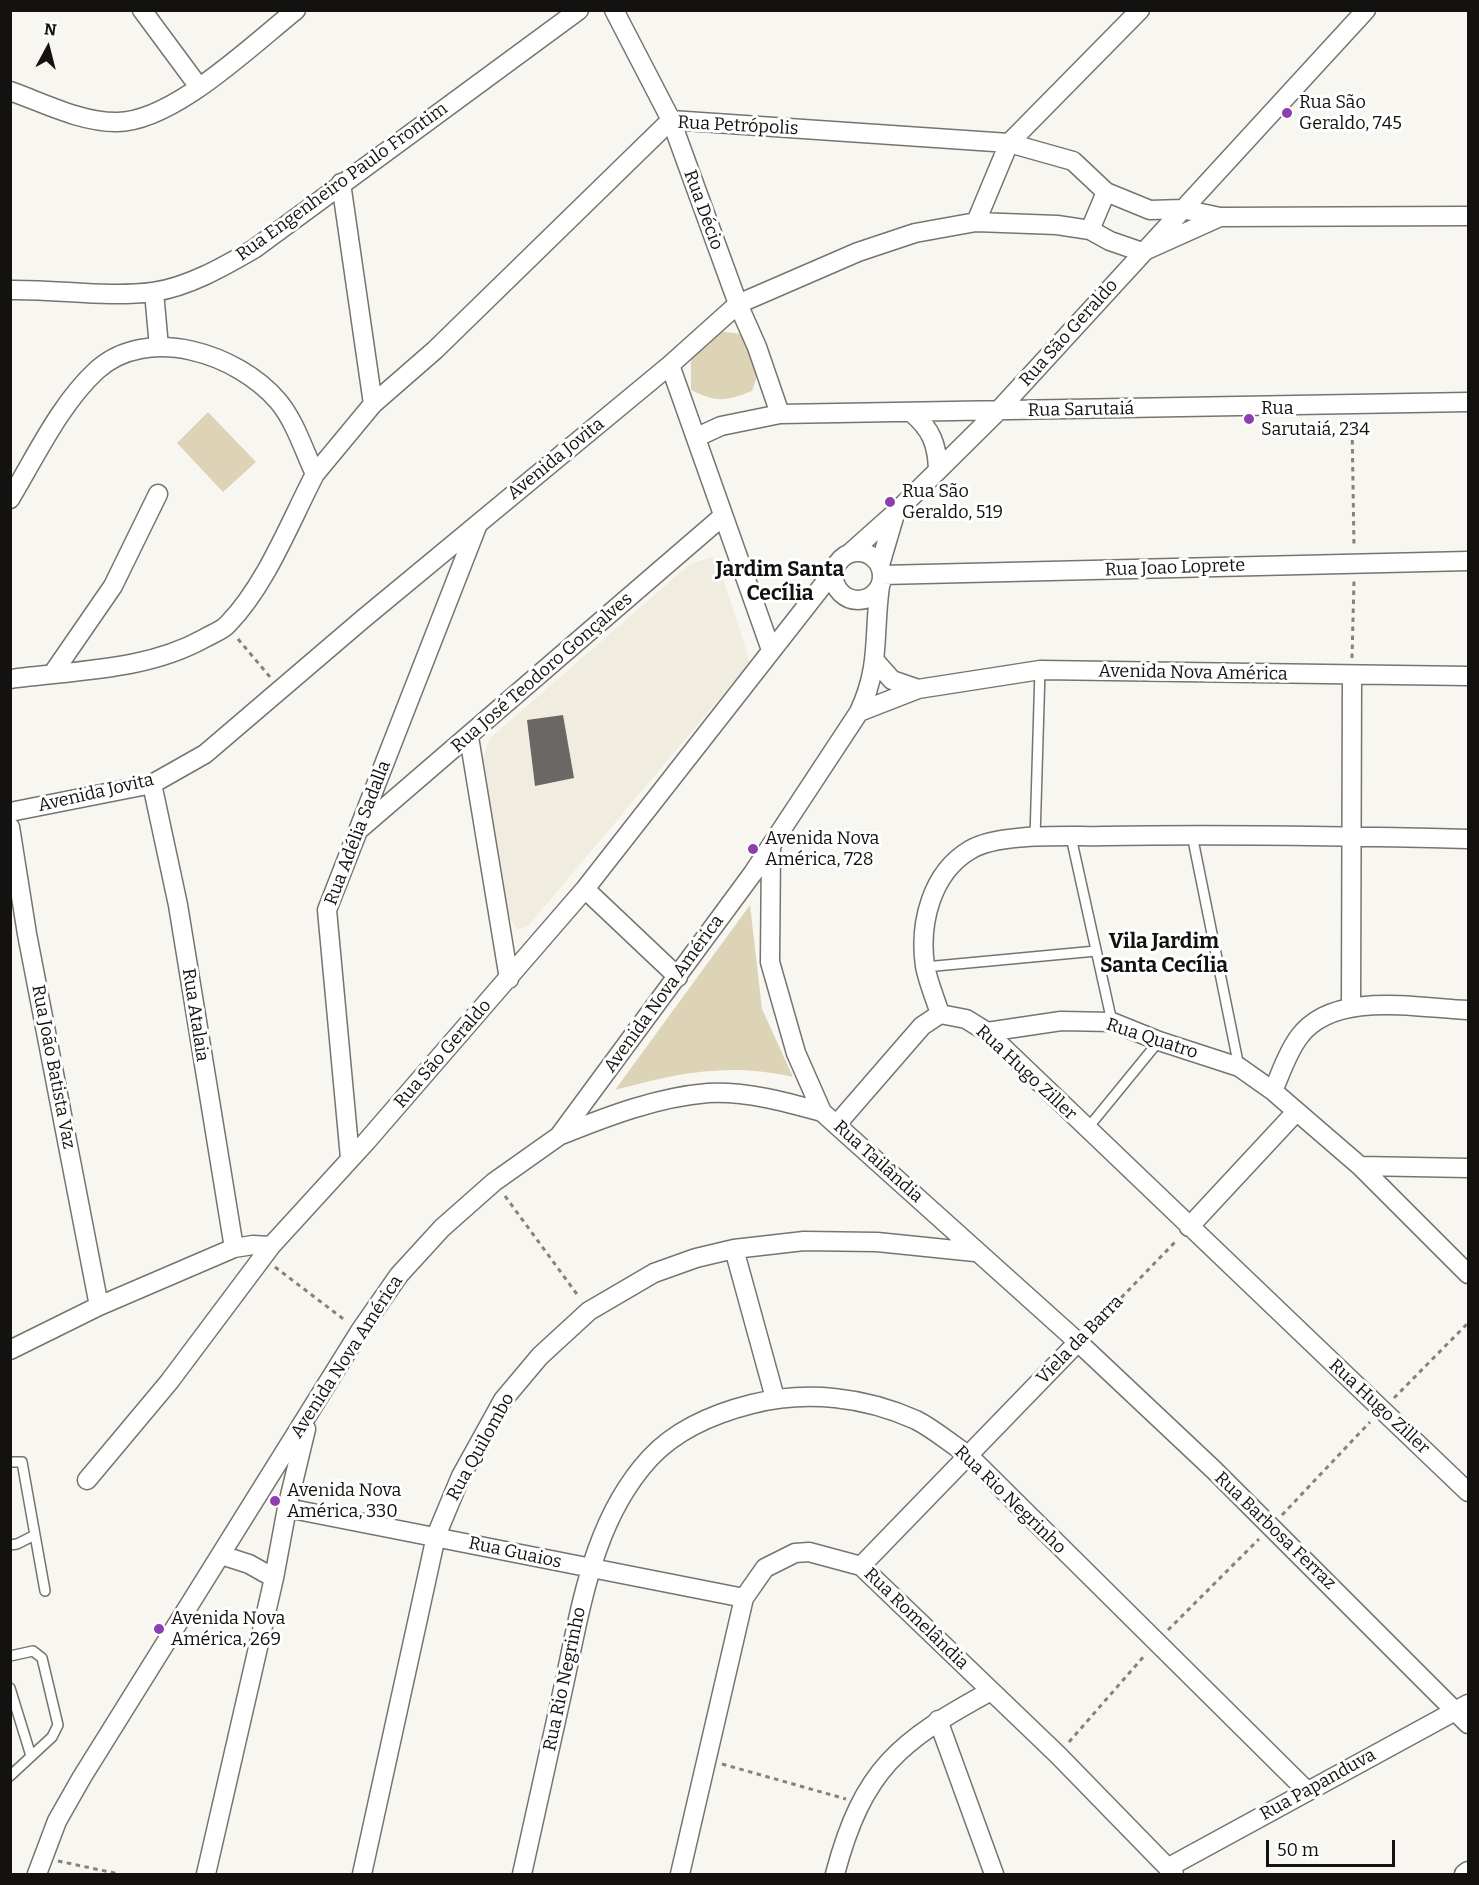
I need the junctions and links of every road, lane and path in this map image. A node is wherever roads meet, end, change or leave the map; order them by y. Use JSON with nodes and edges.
{"nodes":[{"id":1,"x":142,"y":10,"type":"edge"},
{"id":2,"x":296,"y":10,"type":"edge"},
{"id":3,"x":579,"y":10,"type":"edge"},
{"id":4,"x":614,"y":10,"type":"edge"},
{"id":5,"x":1140,"y":10,"type":"edge"},
{"id":6,"x":1366,"y":10,"type":"edge"},
{"id":7,"x":198,"y":87,"type":"junction"},
{"id":8,"x":10,"y":91,"type":"edge"},
{"id":9,"x":671,"y":120,"type":"junction"},
{"id":10,"x":1009,"y":143,"type":"junction"},
{"id":11,"x":340,"y":183,"type":"junction"},
{"id":12,"x":1106,"y":192,"type":"junction"},
{"id":13,"x":1182,"y":209,"type":"junction"},
{"id":14,"x":1468,"y":216,"type":"edge"},
{"id":15,"x":1220,"y":217,"type":"junction"},
{"id":16,"x":976,"y":222,"type":"junction"},
{"id":17,"x":1090,"y":230,"type":"junction"},
{"id":18,"x":1142,"y":252,"type":"junction"},
{"id":19,"x":10,"y":290,"type":"edge"},
{"id":20,"x":154,"y":292,"type":"junction"},
{"id":21,"x":738,"y":304,"type":"junction"},
{"id":22,"x":159,"y":347,"type":"junction"},
{"id":23,"x":670,"y":365,"type":"junction"},
{"id":24,"x":1468,"y":402,"type":"edge"},
{"id":25,"x":1352,"y":403,"type":"junction"},
{"id":26,"x":373,"y":404,"type":"junction"},
{"id":27,"x":997,"y":412,"type":"junction"},
{"id":28,"x":912,"y":413,"type":"junction"},
{"id":29,"x":780,"y":414,"type":"junction"},
{"id":30,"x":697,"y":436,"type":"junction"},
{"id":31,"x":938,"y":468,"type":"junction"},
{"id":32,"x":315,"y":474,"type":"junction"},
{"id":33,"x":158,"y":494,"type":"dead end"},
{"id":34,"x":10,"y":499,"type":"edge"},
{"id":35,"x":896,"y":512,"type":"junction"},
{"id":36,"x":723,"y":516,"type":"junction"},
{"id":37,"x":478,"y":523,"type":"junction"},
{"id":38,"x":850,"y":553,"type":"junction"},
{"id":39,"x":1468,"y":561,"type":"edge"},
{"id":40,"x":1354,"y":563,"type":"junction"},
{"id":41,"x":834,"y":571,"type":"junction"},
{"id":42,"x":881,"y":576,"type":"junction"},
{"id":43,"x":849,"y":598,"type":"junction"},
{"id":44,"x":793,"y":622,"type":"junction"},
{"id":45,"x":227,"y":626,"type":"junction"},
{"id":46,"x":876,"y":643,"type":"junction"},
{"id":47,"x":771,"y":650,"type":"junction"},
{"id":48,"x":876,"y":662,"type":"junction"},
{"id":49,"x":1040,"y":670,"type":"junction"},
{"id":50,"x":53,"y":674,"type":"junction"},
{"id":51,"x":1352,"y":675,"type":"junction"},
{"id":52,"x":1468,"y":676,"type":"edge"},
{"id":53,"x":10,"y":679,"type":"edge"},
{"id":54,"x":918,"y":688,"type":"junction"},
{"id":55,"x":280,"y":690,"type":"junction"},
{"id":56,"x":859,"y":712,"type":"junction"},
{"id":57,"x":469,"y":737,"type":"junction"},
{"id":58,"x":152,"y":784,"type":"junction"},
{"id":59,"x":10,"y":812,"type":"edge"},
{"id":60,"x":10,"y":827,"type":"edge"},
{"id":61,"x":359,"y":829,"type":"junction"},
{"id":62,"x":1192,"y":835,"type":"junction"},
{"id":63,"x":1352,"y":836,"type":"junction"},
{"id":64,"x":1071,"y":837,"type":"junction"},
{"id":65,"x":1035,"y":838,"type":"junction"},
{"id":66,"x":1468,"y":839,"type":"edge"},
{"id":67,"x":771,"y":847,"type":"junction"},
{"id":68,"x":753,"y":873,"type":"junction"},
{"id":69,"x":585,"y":889,"type":"junction"},
{"id":70,"x":770,"y":908,"type":"junction"},
{"id":71,"x":1096,"y":951,"type":"junction"},
{"id":72,"x":926,"y":968,"type":"junction"},
{"id":73,"x":678,"y":976,"type":"junction"},
{"id":74,"x":509,"y":979,"type":"junction"},
{"id":75,"x":1351,"y":1005,"type":"junction"},
{"id":76,"x":1468,"y":1011,"type":"edge"},
{"id":77,"x":940,"y":1014,"type":"junction"},
{"id":78,"x":1112,"y":1022,"type":"junction"},
{"id":79,"x":987,"y":1032,"type":"junction"},
{"id":80,"x":1159,"y":1041,"type":"junction"},
{"id":81,"x":1239,"y":1067,"type":"junction"},
{"id":82,"x":597,"y":1086,"type":"junction"},
{"id":83,"x":1273,"y":1091,"type":"junction"},
{"id":84,"x":630,"y":1110,"type":"junction"},
{"id":85,"x":822,"y":1112,"type":"junction"},
{"id":86,"x":1296,"y":1112,"type":"junction"},
{"id":87,"x":837,"y":1124,"type":"junction"},
{"id":88,"x":1087,"y":1129,"type":"junction"},
{"id":89,"x":559,"y":1136,"type":"junction"},
{"id":90,"x":351,"y":1158,"type":"junction"},
{"id":91,"x":1360,"y":1166,"type":"junction"},
{"id":92,"x":1468,"y":1168,"type":"edge"},
{"id":93,"x":494,"y":1182,"type":"junction"},
{"id":94,"x":940,"y":1219,"type":"junction"},
{"id":95,"x":1189,"y":1227,"type":"junction"},
{"id":96,"x":916,"y":1246,"type":"junction"},
{"id":97,"x":234,"y":1248,"type":"junction"},
{"id":98,"x":734,"y":1249,"type":"junction"},
{"id":99,"x":266,"y":1251,"type":"junction"},
{"id":100,"x":975,"y":1252,"type":"junction"},
{"id":101,"x":1468,"y":1274,"type":"edge"},
{"id":102,"x":99,"y":1306,"type":"junction"},
{"id":103,"x":589,"y":1311,"type":"junction"},
{"id":104,"x":360,"y":1331,"type":"junction"},
{"id":105,"x":1078,"y":1342,"type":"junction"},
{"id":106,"x":10,"y":1350,"type":"edge"},
{"id":107,"x":775,"y":1398,"type":"junction"},
{"id":108,"x":309,"y":1413,"type":"junction"},
{"id":109,"x":968,"y":1455,"type":"junction"},
{"id":110,"x":10,"y":1462,"type":"edge"},
{"id":111,"x":87,"y":1480,"type":"dead end"},
{"id":112,"x":1468,"y":1492,"type":"edge"},
{"id":113,"x":287,"y":1508,"type":"junction"},
{"id":114,"x":35,"y":1535,"type":"junction"},
{"id":115,"x":436,"y":1536,"type":"junction"},
{"id":116,"x":10,"y":1545,"type":"edge"},
{"id":117,"x":221,"y":1555,"type":"junction"},
{"id":118,"x":861,"y":1566,"type":"junction"},
{"id":119,"x":590,"y":1569,"type":"junction"},
{"id":120,"x":274,"y":1578,"type":"junction"},
{"id":121,"x":45,"y":1591,"type":"dead end"},
{"id":122,"x":744,"y":1598,"type":"junction"},
{"id":123,"x":10,"y":1656,"type":"edge"},
{"id":124,"x":10,"y":1688,"type":"edge"},
{"id":125,"x":991,"y":1691,"type":"junction"},
{"id":126,"x":1464,"y":1712,"type":"edge"},
{"id":127,"x":938,"y":1720,"type":"junction"},
{"id":128,"x":32,"y":1756,"type":"junction"},
{"id":129,"x":706,"y":1759,"type":"junction"},
{"id":130,"x":10,"y":1776,"type":"edge"},
{"id":131,"x":1307,"y":1791,"type":"junction"},
{"id":132,"x":861,"y":1803,"type":"junction"},
{"id":133,"x":40,"y":1866,"type":"edge"},
{"id":134,"x":840,"y":1870,"type":"edge"},
{"id":135,"x":1171,"y":1871,"type":"edge"},
{"id":136,"x":1468,"y":1871,"type":"edge"},
{"id":137,"x":119,"y":1875,"type":"edge"},
{"id":138,"x":206,"y":1875,"type":"edge"},
{"id":139,"x":362,"y":1875,"type":"edge"},
{"id":140,"x":522,"y":1875,"type":"edge"},
{"id":141,"x":680,"y":1875,"type":"edge"},
{"id":142,"x":994,"y":1875,"type":"edge"},
{"id":143,"x":1464,"y":1875,"type":"edge"}],
"edges":[{"from":1,"to":7,"type":"street"},
{"from":2,"to":7,"type":"street"},
{"from":3,"to":11,"type":"street","name":"Rua Engenheiro Paulo Frontim"},
{"from":4,"to":9,"type":"street","name":"Rua Décio"},
{"from":5,"to":10,"type":"street"},
{"from":6,"to":13,"type":"street","name":"Rua São Geraldo"},
{"from":7,"to":8,"type":"street"},
{"from":9,"to":10,"type":"street","name":"Rua Petrópolis"},
{"from":9,"to":21,"type":"street","name":"Rua Décio"},
{"from":9,"to":26,"type":"street","name":"Rua Petrópolis"},
{"from":10,"to":12,"type":"street","name":"Rua Petrópolis"},
{"from":10,"to":16,"type":"street"},
{"from":11,"to":20,"type":"street","name":"Rua Engenheiro Paulo Frontim"},
{"from":11,"to":26,"type":"street"},
{"from":12,"to":13,"type":"street"},
{"from":12,"to":17,"type":"street"},
{"from":13,"to":15,"type":"street"},
{"from":13,"to":18,"type":"street","name":"Rua São Geraldo"},
{"from":14,"to":15,"type":"street"},
{"from":15,"to":18,"type":"street"},
{"from":16,"to":17,"type":"street","name":"Avenida Jovita"},
{"from":16,"to":21,"type":"street","name":"Avenida Jovita"},
{"from":17,"to":18,"type":"street","name":"Avenida Jovita"},
{"from":18,"to":27,"type":"street","name":"Rua São Geraldo"},
{"from":19,"to":20,"type":"street","name":"Rua Engenheiro Paulo Frontim"},
{"from":20,"to":22,"type":"street"},
{"from":21,"to":23,"type":"street","name":"Avenida Jovita"},
{"from":21,"to":29,"type":"street","name":"Rua Décio"},
{"from":22,"to":32,"type":"street"},
{"from":22,"to":34,"type":"street"},
{"from":23,"to":30,"type":"street"},
{"from":23,"to":37,"type":"street","name":"Avenida Jovita"},
{"from":24,"to":25,"type":"street","name":"Rua Sarutaiá"},
{"from":25,"to":27,"type":"street","name":"Rua Sarutaiá"},
{"from":25,"to":40,"type":"path"},
{"from":26,"to":32,"type":"street","name":"Rua Petrópolis"},
{"from":27,"to":28,"type":"street","name":"Rua Sarutaiá"},
{"from":27,"to":31,"type":"street","name":"Rua São Geraldo"},
{"from":28,"to":29,"type":"street","name":"Rua Sarutaiá"},
{"from":28,"to":31,"type":"street"},
{"from":29,"to":30,"type":"street","name":"Rua Sarutaiá"},
{"from":30,"to":36,"type":"street"},
{"from":31,"to":35,"type":"street","name":"Rua São Geraldo"},
{"from":32,"to":45,"type":"street","name":"Rua Petrópolis"},
{"from":33,"to":50,"type":"street"},
{"from":35,"to":38,"type":"street","name":"Rua São Geraldo"},
{"from":35,"to":42,"type":"street"},
{"from":36,"to":47,"type":"street"},
{"from":36,"to":57,"type":"street","name":"Rua José Teodoro Gonçalves"},
{"from":37,"to":55,"type":"street","name":"Avenida Jovita"},
{"from":37,"to":61,"type":"street","name":"Rua Adélia Sadalla"},
{"from":38,"to":41,"type":"street"},
{"from":38,"to":42,"type":"street"},
{"from":39,"to":40,"type":"street","name":"Rua Joao Loprete"},
{"from":40,"to":42,"type":"street","name":"Rua Joao Loprete"},
{"from":40,"to":51,"type":"path"},
{"from":41,"to":43,"type":"street"},
{"from":41,"to":44,"type":"street","name":"Rua São Geraldo"},
{"from":42,"to":43,"type":"street"},
{"from":42,"to":46,"type":"street"},
{"from":43,"to":44,"type":"street","name":"Rua São Geraldo"},
{"from":43,"to":46,"type":"street"},
{"from":44,"to":47,"type":"street","name":"Rua São Geraldo"},
{"from":45,"to":50,"type":"street"},
{"from":45,"to":55,"type":"path"},
{"from":46,"to":48,"type":"street"},
{"from":47,"to":69,"type":"street","name":"Rua São Geraldo"},
{"from":48,"to":54,"type":"street","name":"Avenida Nova América"},
{"from":48,"to":56,"type":"street"},
{"from":49,"to":51,"type":"street","name":"Avenida Nova América"},
{"from":49,"to":54,"type":"street","name":"Avenida Nova América"},
{"from":49,"to":65,"type":"lane"},
{"from":50,"to":53,"type":"street"},
{"from":51,"to":52,"type":"street","name":"Avenida Nova América"},
{"from":51,"to":63,"type":"street"},
{"from":54,"to":56,"type":"street","name":"Avenida Nova América"},
{"from":55,"to":58,"type":"street","name":"Avenida Jovita"},
{"from":56,"to":67,"type":"street","name":"Avenida Nova América"},
{"from":57,"to":61,"type":"street","name":"Rua José Teodoro Gonçalves"},
{"from":57,"to":74,"type":"street"},
{"from":58,"to":59,"type":"street","name":"Avenida Jovita"},
{"from":58,"to":97,"type":"street","name":"Rua Atalaia"},
{"from":60,"to":102,"type":"street","name":"Rua João Batista Vaz"},
{"from":61,"to":90,"type":"street","name":"Rua Adélia Sadalla"},
{"from":62,"to":63,"type":"street"},
{"from":62,"to":64,"type":"street"},
{"from":62,"to":81,"type":"lane"},
{"from":63,"to":66,"type":"street"},
{"from":63,"to":75,"type":"street"},
{"from":64,"to":65,"type":"street"},
{"from":64,"to":71,"type":"lane"},
{"from":65,"to":72,"type":"street"},
{"from":67,"to":68,"type":"street","name":"Avenida Nova América"},
{"from":67,"to":70,"type":"street"},
{"from":68,"to":70,"type":"street"},
{"from":68,"to":73,"type":"street","name":"Avenida Nova América"},
{"from":69,"to":73,"type":"street"},
{"from":69,"to":74,"type":"street","name":"Rua São Geraldo"},
{"from":70,"to":85,"type":"street"},
{"from":71,"to":72,"type":"lane"},
{"from":71,"to":78,"type":"lane"},
{"from":72,"to":77,"type":"street"},
{"from":73,"to":82,"type":"street","name":"Avenida Nova América"},
{"from":74,"to":90,"type":"street","name":"Rua São Geraldo"},
{"from":75,"to":76,"type":"street"},
{"from":75,"to":83,"type":"street"},
{"from":77,"to":79,"type":"street","name":"Rua Hugo Ziller"},
{"from":77,"to":87,"type":"street"},
{"from":78,"to":79,"type":"street","name":"Rua Quatro"},
{"from":78,"to":80,"type":"street","name":"Rua Quatro"},
{"from":79,"to":88,"type":"street","name":"Rua Hugo Ziller"},
{"from":80,"to":81,"type":"street","name":"Rua Quatro"},
{"from":80,"to":88,"type":"lane"},
{"from":81,"to":83,"type":"street","name":"Rua Quatro"},
{"from":82,"to":84,"type":"street"},
{"from":82,"to":89,"type":"street","name":"Avenida Nova América"},
{"from":83,"to":86,"type":"street","name":"Rua Quatro"},
{"from":84,"to":85,"type":"street","name":"Rua Tailândia"},
{"from":84,"to":89,"type":"street","name":"Rua Tailândia"},
{"from":85,"to":87,"type":"street","name":"Rua Tailândia"},
{"from":86,"to":91,"type":"street","name":"Rua Quatro"},
{"from":86,"to":95,"type":"street"},
{"from":87,"to":94,"type":"street","name":"Rua Tailândia"},
{"from":88,"to":95,"type":"street","name":"Rua Hugo Ziller"},
{"from":89,"to":93,"type":"street","name":"Avenida Nova América"},
{"from":90,"to":99,"type":"street","name":"Rua São Geraldo"},
{"from":91,"to":92,"type":"street"},
{"from":91,"to":101,"type":"street","name":"Rua Quatro"},
{"from":93,"to":103,"type":"path"},
{"from":93,"to":104,"type":"street","name":"Avenida Nova América"},
{"from":94,"to":96,"type":"street"},
{"from":94,"to":100,"type":"street","name":"Rua Tailândia"},
{"from":95,"to":105,"type":"path","name":"Viela da Barra"},
{"from":95,"to":112,"type":"street","name":"Rua Hugo Ziller"},
{"from":96,"to":98,"type":"street","name":"Rua Quilombo"},
{"from":96,"to":100,"type":"street","name":"Rua Quilombo"},
{"from":97,"to":99,"type":"street"},
{"from":97,"to":102,"type":"street"},
{"from":98,"to":103,"type":"street","name":"Rua Quilombo"},
{"from":98,"to":107,"type":"street"},
{"from":99,"to":104,"type":"path"},
{"from":99,"to":111,"type":"street","name":"Rua São Geraldo"},
{"from":100,"to":105,"type":"street","name":"Rua Tailândia"},
{"from":102,"to":106,"type":"street"},
{"from":103,"to":115,"type":"street","name":"Rua Quilombo"},
{"from":104,"to":108,"type":"street","name":"Avenida Nova América"},
{"from":105,"to":109,"type":"street","name":"Viela da Barra"},
{"from":105,"to":126,"type":"street","name":"Rua Barbosa Ferraz"},
{"from":107,"to":109,"type":"street","name":"Rua Rio Negrinho"},
{"from":107,"to":119,"type":"street","name":"Rua Rio Negrinho"},
{"from":108,"to":113,"type":"street"},
{"from":108,"to":117,"type":"street","name":"Avenida Nova América"},
{"from":109,"to":118,"type":"street","name":"Viela da Barra"},
{"from":109,"to":131,"type":"street","name":"Rua Rio Negrinho"},
{"from":110,"to":114,"type":"lane"},
{"from":113,"to":115,"type":"street","name":"Rua Guaios"},
{"from":113,"to":120,"type":"street"},
{"from":114,"to":116,"type":"lane"},
{"from":114,"to":121,"type":"lane"},
{"from":115,"to":119,"type":"street","name":"Rua Guaios"},
{"from":115,"to":139,"type":"street","name":"Rua Quilombo"},
{"from":117,"to":120,"type":"street"},
{"from":117,"to":133,"type":"street","name":"Avenida Nova América"},
{"from":118,"to":122,"type":"street","name":"Rua Romelândia"},
{"from":118,"to":125,"type":"street","name":"Rua Romelândia"},
{"from":119,"to":122,"type":"street","name":"Rua Guaios"},
{"from":119,"to":140,"type":"street","name":"Rua Rio Negrinho"},
{"from":120,"to":138,"type":"street"},
{"from":122,"to":129,"type":"street","name":"Rua Romelândia"},
{"from":123,"to":128,"type":"lane"},
{"from":124,"to":128,"type":"lane"},
{"from":125,"to":127,"type":"street"},
{"from":125,"to":135,"type":"street","name":"Rua Romelândia"},
{"from":126,"to":131,"type":"street","name":"Rua Papanduva"},
{"from":127,"to":132,"type":"street"},
{"from":127,"to":142,"type":"street"},
{"from":128,"to":130,"type":"lane"},
{"from":129,"to":132,"type":"path"},
{"from":129,"to":141,"type":"street","name":"Rua Romelândia"},
{"from":131,"to":135,"type":"street","name":"Rua Papanduva"},
{"from":132,"to":134,"type":"street"},
{"from":133,"to":137,"type":"path"},
{"from":136,"to":143,"type":"street"}]}
